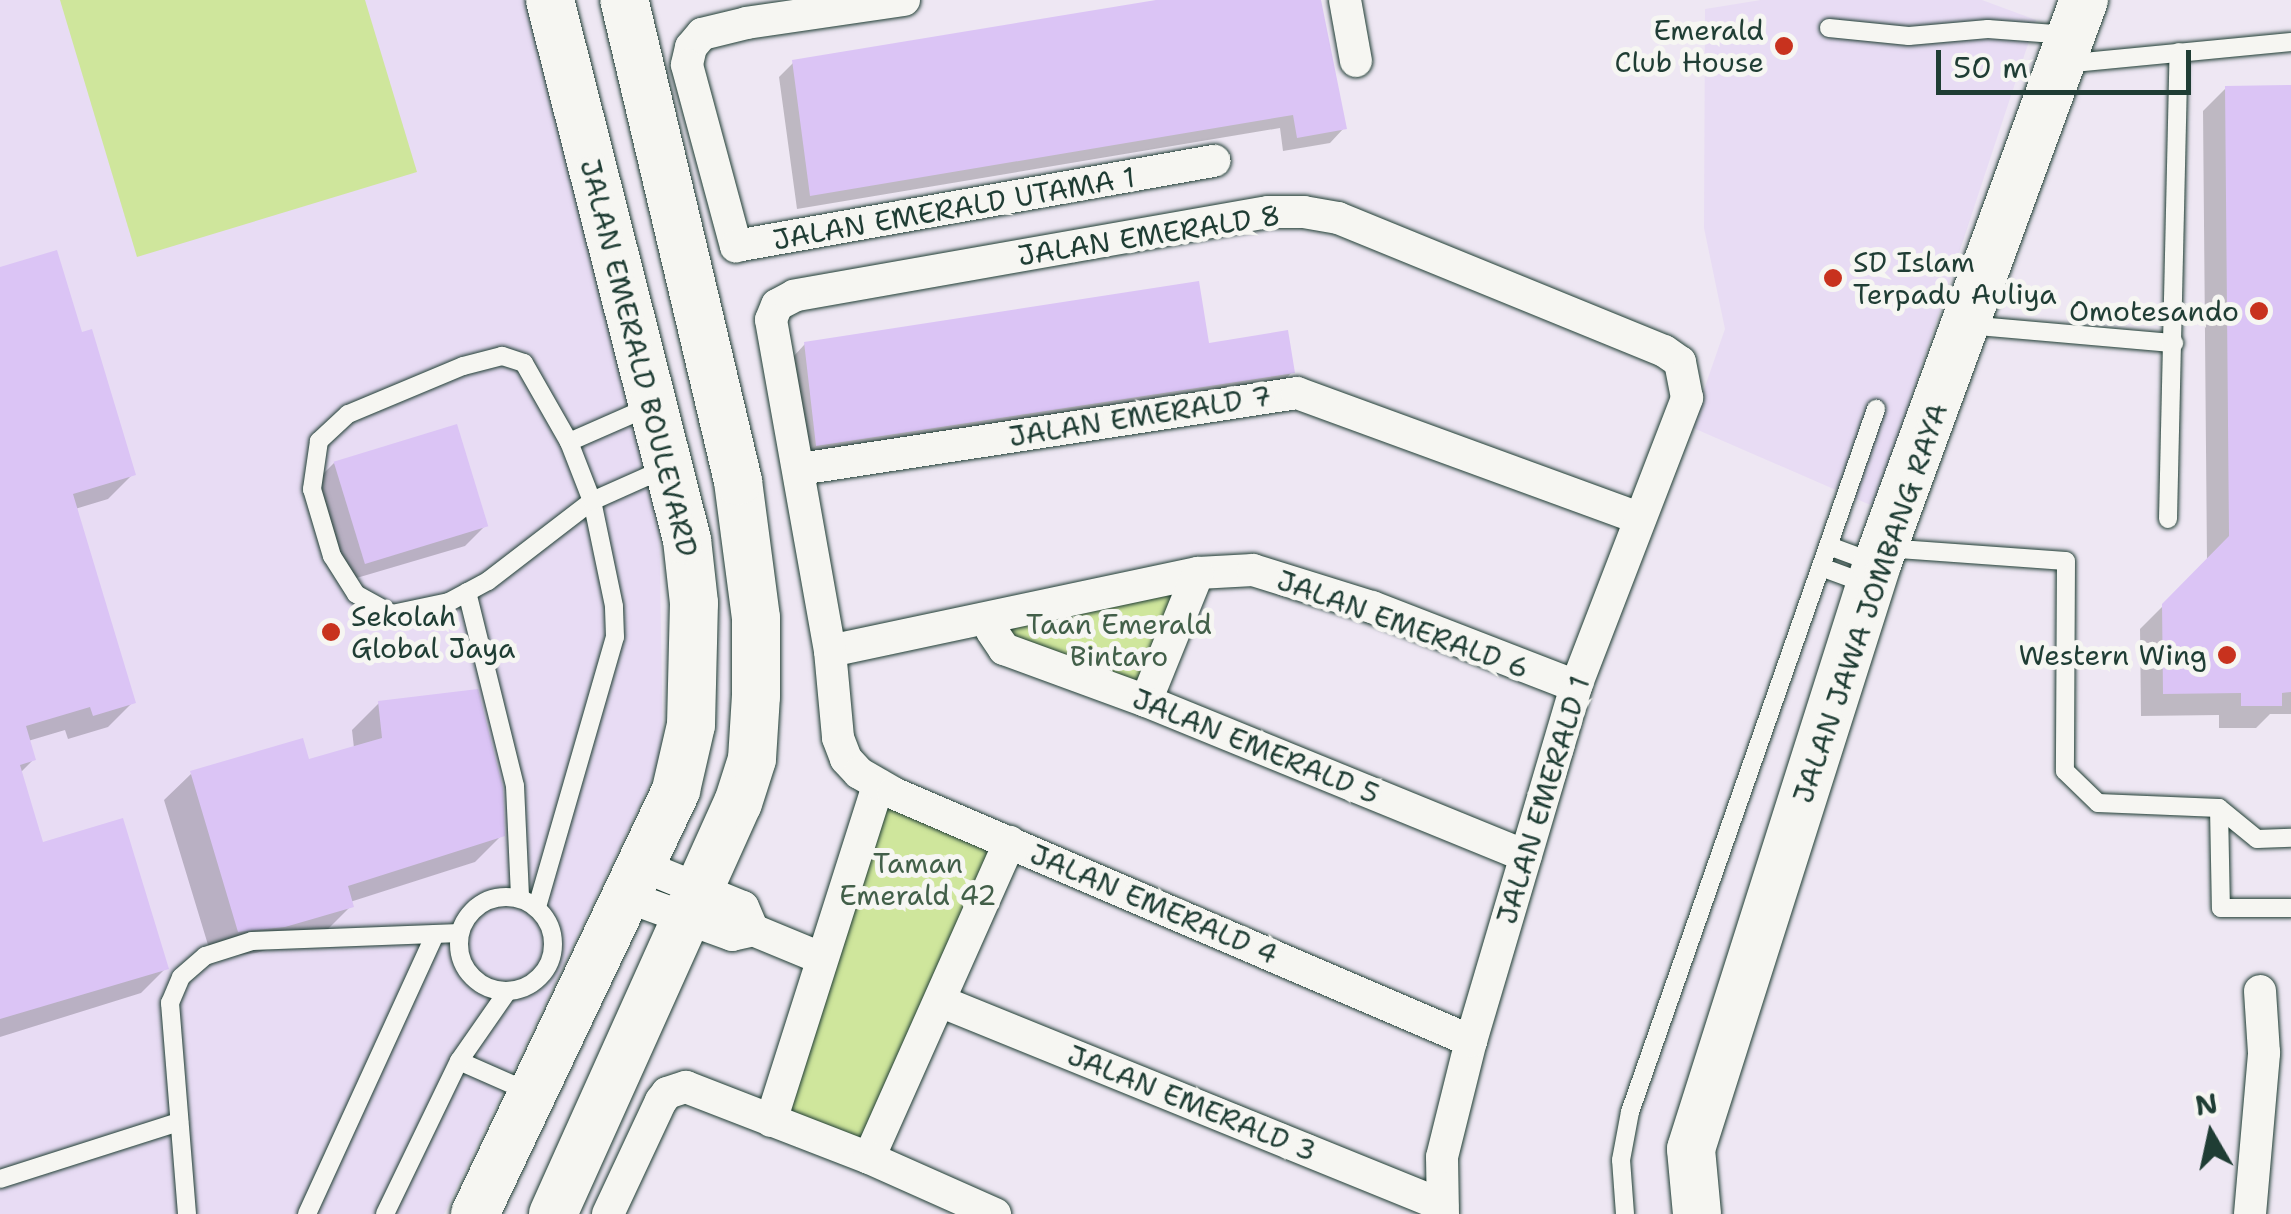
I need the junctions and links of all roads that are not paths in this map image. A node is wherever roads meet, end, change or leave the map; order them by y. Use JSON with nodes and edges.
{"nodes":[{"id":1,"x":550,"y":0,"type":"edge"},
{"id":2,"x":624,"y":0,"type":"edge"},
{"id":3,"x":904,"y":0,"type":"edge"},
{"id":4,"x":1345,"y":0,"type":"edge"},
{"id":5,"x":745,"y":12,"type":"edge"},
{"id":6,"x":1829,"y":28,"type":"dead end"},
{"id":7,"x":2073,"y":33,"type":"edge"},
{"id":8,"x":2291,"y":42,"type":"edge"},
{"id":9,"x":2179,"y":52,"type":"junction"},
{"id":10,"x":1356,"y":61,"type":"dead end"},
{"id":11,"x":1215,"y":161,"type":"dead end"},
{"id":12,"x":794,"y":296,"type":"joint"},
{"id":13,"x":1966,"y":326,"type":"junction"},
{"id":14,"x":2174,"y":343,"type":"junction"},
{"id":15,"x":1687,"y":398,"type":"joint"},
{"id":16,"x":656,"y":404,"type":"junction"},
{"id":17,"x":1876,"y":409,"type":"dead end"},
{"id":18,"x":570,"y":442,"type":"junction"},
{"id":19,"x":671,"y":466,"type":"junction"},
{"id":20,"x":800,"y":468,"type":"junction"},
{"id":21,"x":592,"y":501,"type":"junction"},
{"id":22,"x":1639,"y":518,"type":"junction"},
{"id":23,"x":2168,"y":520,"type":"dead end"},
{"id":24,"x":1828,"y":546,"type":"junction"},
{"id":25,"x":1877,"y":566,"type":"junction"},
{"id":26,"x":1820,"y":567,"type":"junction"},
{"id":27,"x":1198,"y":573,"type":"junction"},
{"id":28,"x":467,"y":592,"type":"junction"},
{"id":29,"x":994,"y":619,"type":"junction"},
{"id":30,"x":830,"y":650,"type":"junction"},
{"id":31,"x":1576,"y":686,"type":"junction"},
{"id":32,"x":1146,"y":701,"type":"junction"},
{"id":33,"x":878,"y":785,"type":"junction"},
{"id":34,"x":2219,"y":808,"type":"junction"},
{"id":35,"x":2291,"y":838,"type":"edge"},
{"id":36,"x":1010,"y":842,"type":"junction"},
{"id":37,"x":1526,"y":856,"type":"junction"},
{"id":38,"x":633,"y":881,"type":"junction"},
{"id":39,"x":528,"y":903,"type":"junction"},
{"id":40,"x":693,"y":904,"type":"junction"},
{"id":41,"x":2291,"y":908,"type":"edge"},
{"id":42,"x":460,"y":933,"type":"junction"},
{"id":43,"x":436,"y":934,"type":"junction"},
{"id":44,"x":821,"y":958,"type":"junction"},
{"id":45,"x":2260,"y":991,"type":"dead end"},
{"id":46,"x":507,"y":992,"type":"junction"},
{"id":47,"x":942,"y":1002,"type":"junction"},
{"id":48,"x":1471,"y":1041,"type":"junction"},
{"id":49,"x":2278,"y":1054,"type":"edge"},
{"id":50,"x":459,"y":1061,"type":"junction"},
{"id":51,"x":532,"y":1093,"type":"junction"},
{"id":52,"x":772,"y":1121,"type":"junction"},
{"id":53,"x":179,"y":1122,"type":"junction"},
{"id":54,"x":869,"y":1158,"type":"junction"},
{"id":55,"x":0,"y":1179,"type":"edge"},
{"id":56,"x":1443,"y":1209,"type":"edge"},
{"id":57,"x":187,"y":1214,"type":"edge"},
{"id":58,"x":307,"y":1214,"type":"edge"},
{"id":59,"x":385,"y":1214,"type":"edge"},
{"id":60,"x":475,"y":1214,"type":"edge"},
{"id":61,"x":553,"y":1214,"type":"edge"},
{"id":62,"x":608,"y":1214,"type":"edge"},
{"id":63,"x":995,"y":1214,"type":"edge"},
{"id":64,"x":1625,"y":1214,"type":"edge"},
{"id":65,"x":1696,"y":1214,"type":"edge"},
{"id":66,"x":2250,"y":1214,"type":"edge"}],
"edges":[{"from":1,"to":16,"type":"main road","name":"JALAN EMERALD BOULEVARD"},
{"from":2,"to":40,"type":"main road"},
{"from":3,"to":5,"type":"street"},
{"from":4,"to":10,"type":"street"},
{"from":5,"to":11,"type":"street","name":"JALAN EMERALD UTAMA 1"},
{"from":6,"to":7,"type":"lane"},
{"from":7,"to":9,"type":"lane"},
{"from":7,"to":13,"type":"main road","name":"JALAN JAWA JOMBANG RAYA"},
{"from":8,"to":9,"type":"lane"},
{"from":9,"to":14,"type":"lane"},
{"from":12,"to":15,"type":"street","name":"JALAN EMERALD 8"},
{"from":12,"to":20,"type":"street","name":"JALAN EMERALD 4"},
{"from":13,"to":14,"type":"lane"},
{"from":13,"to":25,"type":"main road","name":"JALAN JAWA JOMBANG RAYA"},
{"from":14,"to":23,"type":"lane"},
{"from":15,"to":22,"type":"street","name":"JALAN EMERALD 1"},
{"from":16,"to":18,"type":"lane"},
{"from":16,"to":19,"type":"main road","name":"JALAN EMERALD BOULEVARD"},
{"from":17,"to":24,"type":"lane"},
{"from":18,"to":21,"type":"lane"},
{"from":18,"to":28,"type":"lane"},
{"from":19,"to":21,"type":"lane"},
{"from":19,"to":38,"type":"main road","name":"JALAN EMERALD BOULEVARD"},
{"from":20,"to":22,"type":"street","name":"JALAN EMERALD 7"},
{"from":20,"to":30,"type":"street","name":"JALAN EMERALD 4"},
{"from":21,"to":28,"type":"lane"},
{"from":21,"to":39,"type":"lane"},
{"from":22,"to":31,"type":"street","name":"JALAN EMERALD 1"},
{"from":24,"to":25,"type":"lane"},
{"from":24,"to":26,"type":"lane"},
{"from":25,"to":26,"type":"lane"},
{"from":25,"to":34,"type":"lane"},
{"from":25,"to":65,"type":"main road","name":"JALAN JAWA JOMBANG RAYA"},
{"from":26,"to":64,"type":"lane"},
{"from":27,"to":29,"type":"street","name":"JALAN EMERALD 6"},
{"from":27,"to":31,"type":"street","name":"JALAN EMERALD 6"},
{"from":27,"to":32,"type":"street"},
{"from":28,"to":39,"type":"lane"},
{"from":29,"to":30,"type":"street"},
{"from":29,"to":32,"type":"street","name":"JALAN EMERALD 5"},
{"from":30,"to":33,"type":"street","name":"JALAN EMERALD 4"},
{"from":31,"to":37,"type":"street","name":"JALAN EMERALD 1"},
{"from":32,"to":37,"type":"street","name":"JALAN EMERALD 5"},
{"from":33,"to":36,"type":"street","name":"JALAN EMERALD 4"},
{"from":33,"to":44,"type":"street"},
{"from":34,"to":35,"type":"lane"},
{"from":34,"to":41,"type":"lane"},
{"from":36,"to":47,"type":"street"},
{"from":36,"to":48,"type":"street","name":"JALAN EMERALD 4"},
{"from":37,"to":48,"type":"street","name":"JALAN EMERALD 1"},
{"from":38,"to":40,"type":"street"},
{"from":38,"to":51,"type":"main road","name":"JALAN EMERALD BOULEVARD"},
{"from":39,"to":42,"type":"lane"},
{"from":39,"to":46,"type":"lane"},
{"from":40,"to":44,"type":"street"},
{"from":40,"to":61,"type":"main road"},
{"from":42,"to":43,"type":"lane"},
{"from":42,"to":46,"type":"lane"},
{"from":43,"to":53,"type":"lane"},
{"from":43,"to":58,"type":"lane"},
{"from":44,"to":52,"type":"street"},
{"from":45,"to":49,"type":"street"},
{"from":46,"to":50,"type":"lane"},
{"from":47,"to":54,"type":"street"},
{"from":47,"to":56,"type":"street","name":"JALAN EMERALD 3"},
{"from":48,"to":56,"type":"street","name":"JALAN EMERALD 1"},
{"from":49,"to":66,"type":"street"},
{"from":50,"to":51,"type":"lane"},
{"from":50,"to":59,"type":"lane"},
{"from":51,"to":60,"type":"main road","name":"JALAN EMERALD BOULEVARD"},
{"from":52,"to":54,"type":"street"},
{"from":52,"to":62,"type":"street"},
{"from":53,"to":55,"type":"lane"},
{"from":53,"to":57,"type":"lane"},
{"from":54,"to":63,"type":"street"}]}
